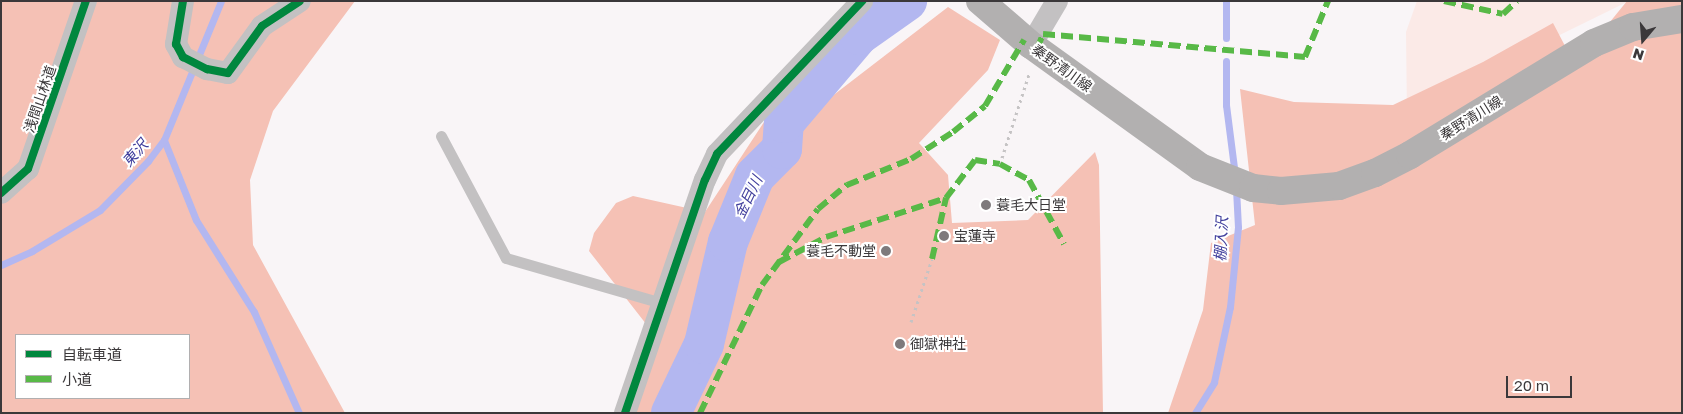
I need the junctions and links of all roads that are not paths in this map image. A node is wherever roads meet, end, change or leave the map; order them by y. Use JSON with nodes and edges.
{"nodes":[{"id":1,"x":86,"y":1,"type":"edge"},
{"id":2,"x":183,"y":1,"type":"edge"},
{"id":3,"x":300,"y":1,"type":"edge"},
{"id":4,"x":862,"y":1,"type":"edge"},
{"id":5,"x":980,"y":1,"type":"edge"},
{"id":6,"x":1057,"y":1,"type":"edge"},
{"id":7,"x":1682,"y":19,"type":"edge"},
{"id":8,"x":1034,"y":47,"type":"junction"},
{"id":9,"x":441,"y":136,"type":"dead end"},
{"id":10,"x":1,"y":193,"type":"edge"},
{"id":11,"x":662,"y":303,"type":"junction"},
{"id":12,"x":625,"y":413,"type":"edge"}],
"edges":[{"from":1,"to":10,"type":"street","name":"浅間山林道"},
{"from":2,"to":3,"type":"street"},
{"from":4,"to":11,"type":"street"},
{"from":5,"to":8,"type":"main road","name":"秦野清川線"},
{"from":6,"to":8,"type":"street"},
{"from":7,"to":8,"type":"main road","name":"秦野清川線"},
{"from":9,"to":11,"type":"lane"},
{"from":11,"to":12,"type":"street"}]}
